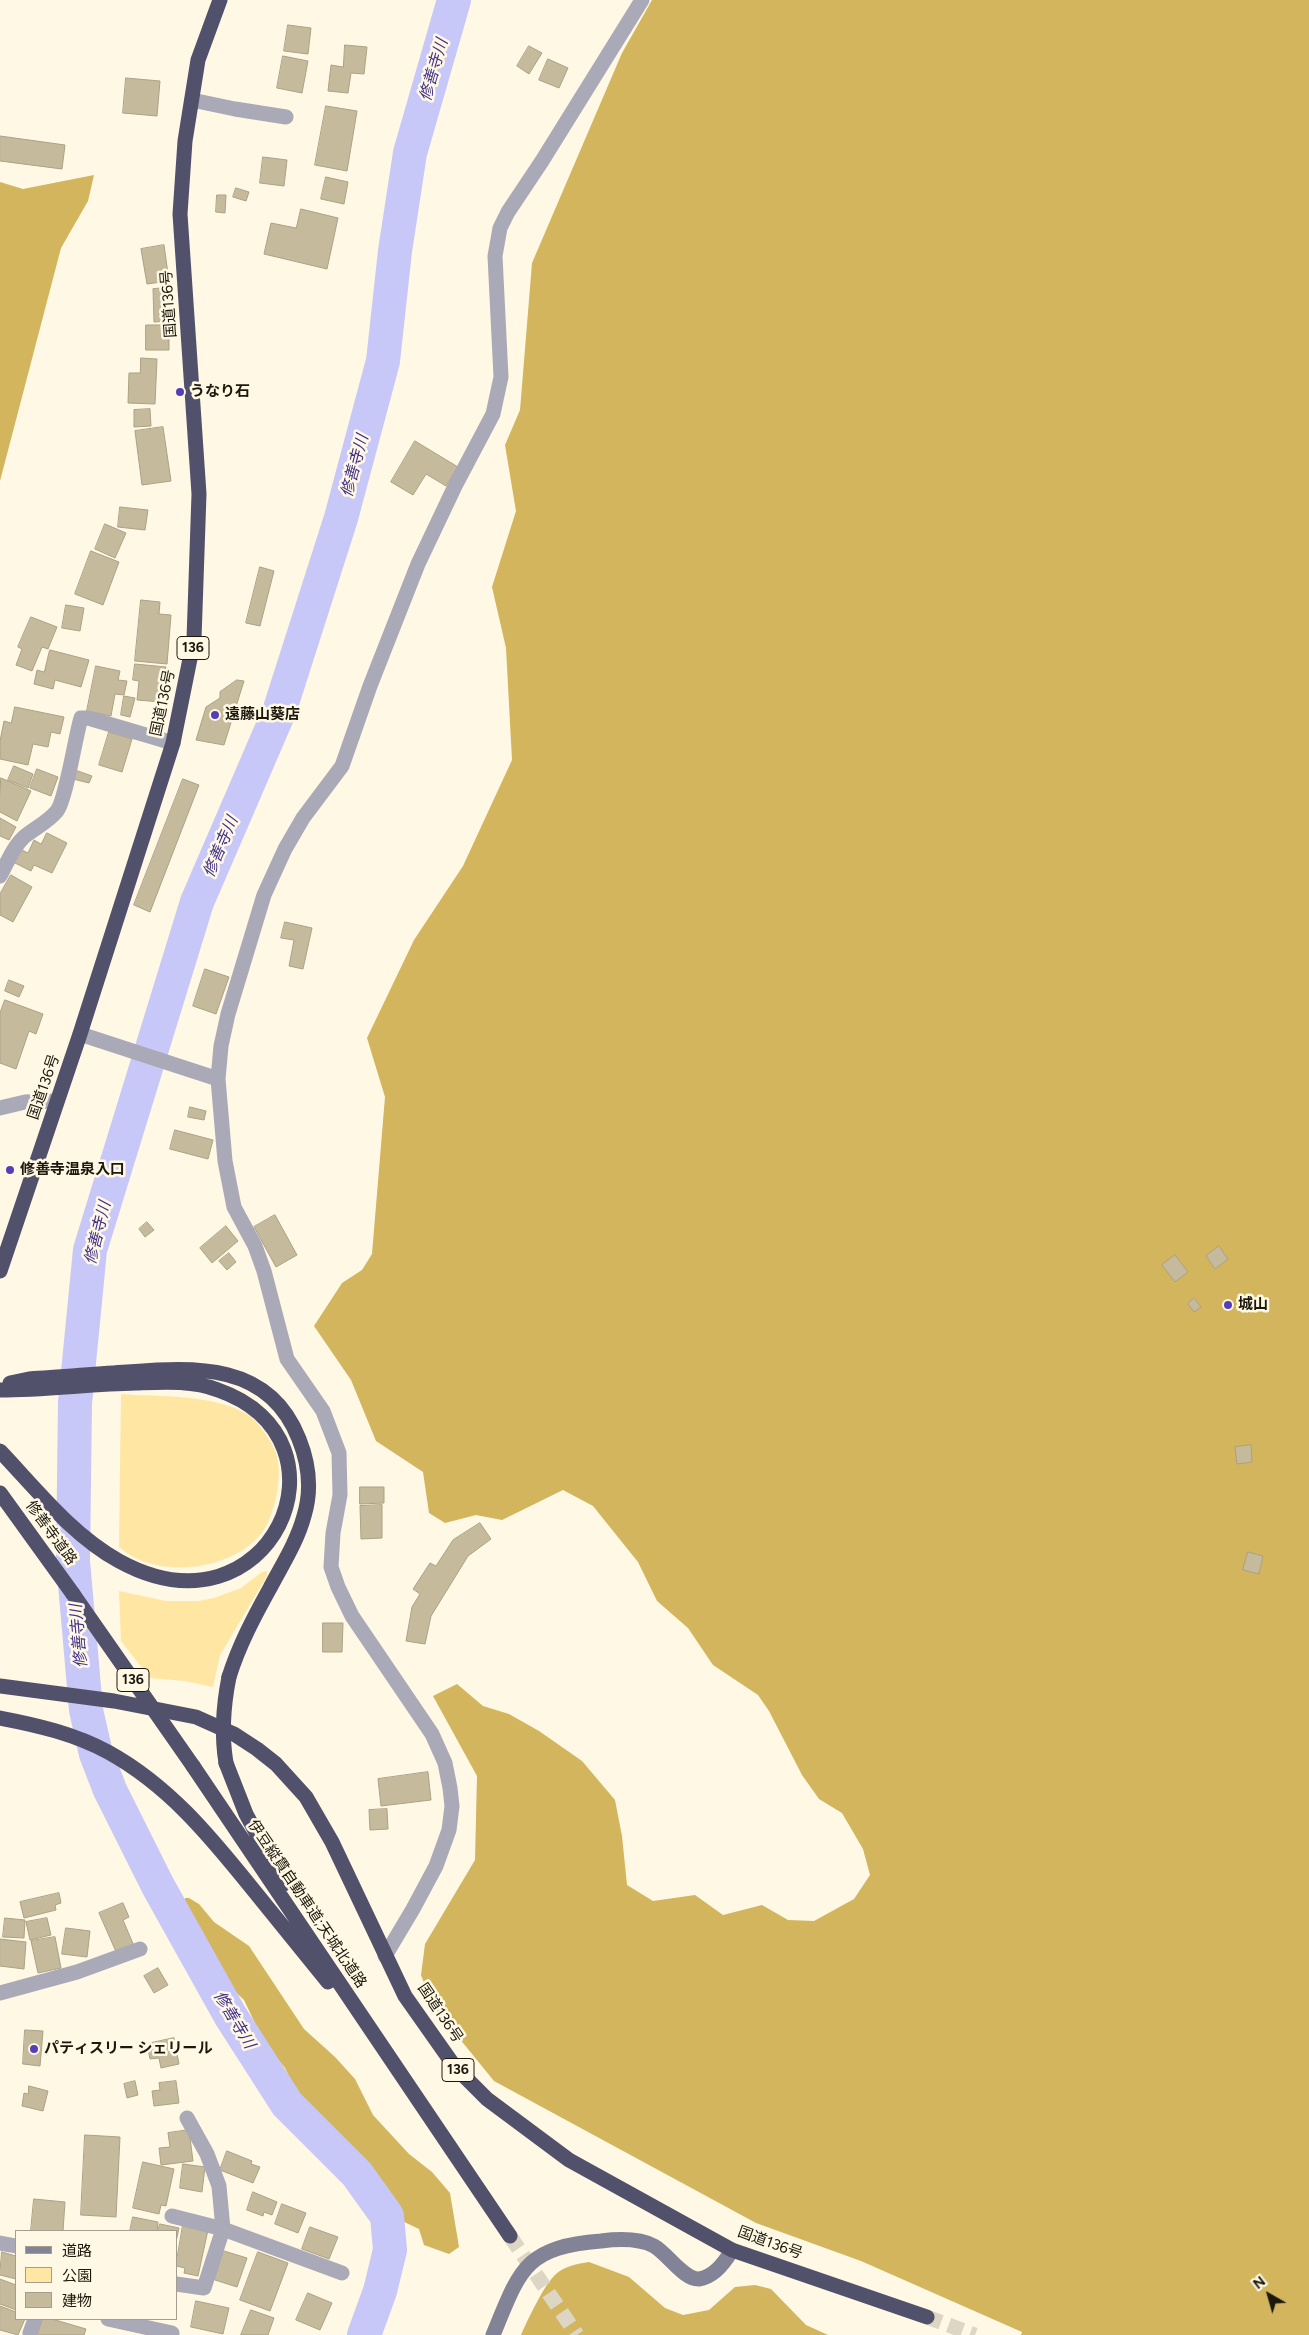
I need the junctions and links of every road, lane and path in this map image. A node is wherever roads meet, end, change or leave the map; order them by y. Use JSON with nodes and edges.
{"nodes":[{"id":1,"x":220,"y":0,"type":"edge"},
{"id":2,"x":642,"y":0,"type":"edge"},
{"id":3,"x":192,"y":100,"type":"junction"},
{"id":4,"x":286,"y":116,"type":"dead end"},
{"id":5,"x":173,"y":743,"type":"junction"},
{"id":6,"x":0,"y":876,"type":"edge"},
{"id":7,"x":80,"y":1034,"type":"junction"},
{"id":8,"x":218,"y":1080,"type":"junction"},
{"id":9,"x":57,"y":1101,"type":"junction"},
{"id":10,"x":0,"y":1108,"type":"edge"},
{"id":11,"x":0,"y":1272,"type":"edge"},
{"id":12,"x":112,"y":1378,"type":"junction"},
{"id":13,"x":0,"y":1385,"type":"edge"},
{"id":14,"x":30,"y":1385,"type":"junction"},
{"id":15,"x":0,"y":1390,"type":"edge"},
{"id":16,"x":0,"y":1451,"type":"edge"},
{"id":17,"x":0,"y":1493,"type":"edge"},
{"id":18,"x":73,"y":1594,"type":"joint"},
{"id":19,"x":0,"y":1686,"type":"edge"},
{"id":20,"x":0,"y":1718,"type":"edge"},
{"id":21,"x":140,"y":1949,"type":"dead end"},
{"id":22,"x":385,"y":1956,"type":"junction"},
{"id":23,"x":0,"y":1993,"type":"edge"},
{"id":24,"x":365,"y":2021,"type":"junction"},
{"id":25,"x":387,"y":2055,"type":"junction"},
{"id":26,"x":187,"y":2118,"type":"dead end"},
{"id":27,"x":172,"y":2216,"type":"dead end"},
{"id":28,"x":223,"y":2229,"type":"junction"},
{"id":29,"x":510,"y":2236,"type":"tunnel mouth"},
{"id":30,"x":0,"y":2242,"type":"edge"},
{"id":31,"x":15,"y":2246,"type":"edge"},
{"id":32,"x":732,"y":2250,"type":"junction"},
{"id":33,"x":342,"y":2273,"type":"dead end"},
{"id":34,"x":178,"y":2284,"type":"edge"},
{"id":35,"x":927,"y":2317,"type":"tunnel mouth"},
{"id":36,"x":108,"y":2322,"type":"edge"},
{"id":37,"x":174,"y":2334,"type":"edge"},
{"id":38,"x":494,"y":2335,"type":"edge"}],
"edges":[{"from":1,"to":3,"type":"highway","name":"国道136号","number":"136"},
{"from":2,"to":8,"type":"street"},
{"from":3,"to":4,"type":"street"},
{"from":3,"to":5,"type":"highway","name":"国道136号","number":"136"},
{"from":5,"to":6,"type":"street"},
{"from":5,"to":7,"type":"highway","name":"国道136号","number":"136"},
{"from":7,"to":8,"type":"street"},
{"from":7,"to":9,"type":"highway","name":"国道136号","number":"136"},
{"from":8,"to":22,"type":"street"},
{"from":9,"to":10,"type":"street"},
{"from":9,"to":11,"type":"highway","name":"国道136号","number":"136"},
{"from":12,"to":14,"type":"highway"},
{"from":12,"to":16,"type":"highway"},
{"from":12,"to":24,"type":"highway","bridge":true},
{"from":13,"to":14,"type":"highway"},
{"from":14,"to":15,"type":"highway"},
{"from":17,"to":18,"type":"highway","name":"修善寺道路","number":"136"},
{"from":18,"to":24,"type":"highway","name":"伊豆縦貫自動車道;天城北道路","number":"136","bridge":true},
{"from":19,"to":22,"type":"highway","name":"国道136号","number":"136"},
{"from":20,"to":25,"type":"highway"},
{"from":21,"to":23,"type":"street"},
{"from":22,"to":32,"type":"highway","name":"国道136号","number":"136"},
{"from":24,"to":25,"type":"highway","name":"伊豆縦貫自動車道;天城北道路","number":"136"},
{"from":25,"to":29,"type":"highway","name":"伊豆縦貫自動車道;天城北道路","number":"136"},
{"from":26,"to":28,"type":"street"},
{"from":27,"to":28,"type":"street"},
{"from":28,"to":33,"type":"street"},
{"from":28,"to":34,"type":"street"},
{"from":30,"to":31,"type":"street"},
{"from":32,"to":35,"type":"highway","name":"国道136号","number":"136"},
{"from":32,"to":38,"type":"street"},
{"from":36,"to":37,"type":"street"}]}
